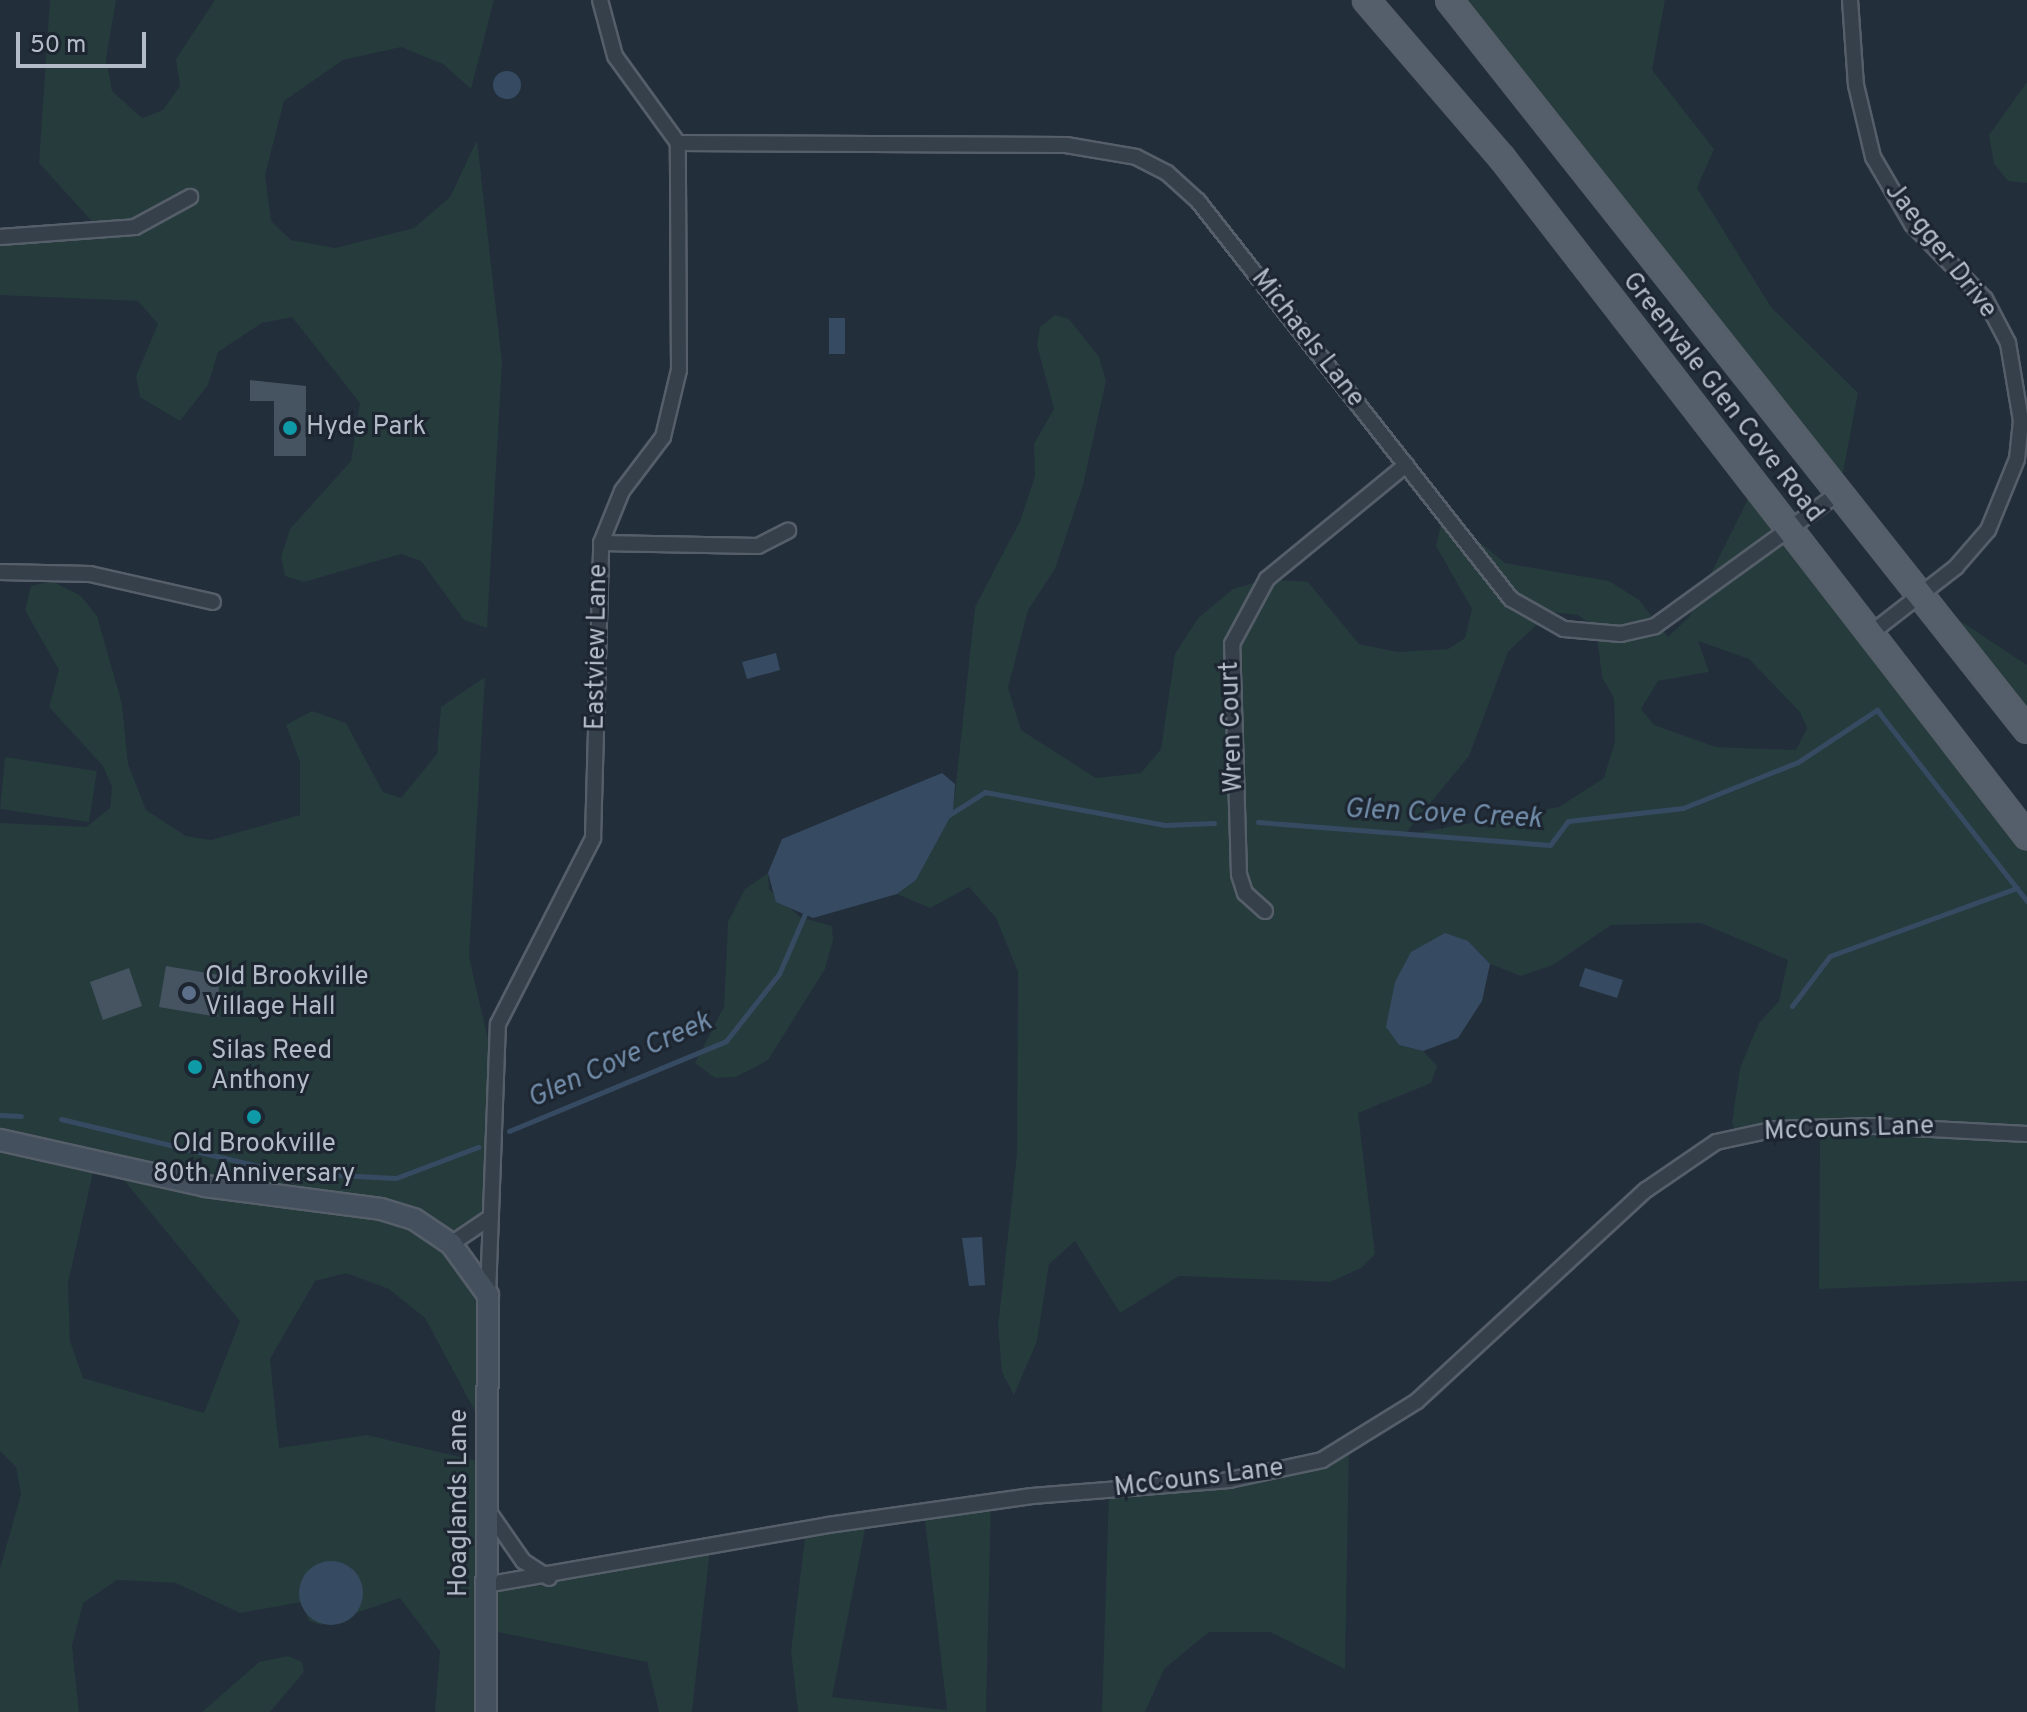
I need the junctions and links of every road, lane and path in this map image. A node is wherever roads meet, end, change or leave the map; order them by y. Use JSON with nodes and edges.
{"nodes":[{"id":1,"x":600,"y":0,"type":"edge"},
{"id":2,"x":1366,"y":0,"type":"edge"},
{"id":3,"x":1449,"y":0,"type":"edge"},
{"id":4,"x":1850,"y":0,"type":"edge"},
{"id":5,"x":678,"y":143,"type":"junction"},
{"id":6,"x":190,"y":197,"type":"dead end"},
{"id":7,"x":0,"y":237,"type":"edge"},
{"id":8,"x":1406,"y":465,"type":"junction"},
{"id":9,"x":1839,"y":493,"type":"junction"},
{"id":10,"x":788,"y":531,"type":"dead end"},
{"id":11,"x":1788,"y":531,"type":"junction"},
{"id":12,"x":601,"y":543,"type":"junction"},
{"id":13,"x":0,"y":572,"type":"edge"},
{"id":14,"x":1921,"y":595,"type":"junction"},
{"id":15,"x":213,"y":602,"type":"dead end"},
{"id":16,"x":1870,"y":634,"type":"junction"},
{"id":17,"x":2027,"y":730,"type":"edge"},
{"id":18,"x":2027,"y":836,"type":"edge"},
{"id":19,"x":1265,"y":911,"type":"dead end"},
{"id":20,"x":2027,"y":1134,"type":"edge"},
{"id":21,"x":0,"y":1140,"type":"edge"},
{"id":22,"x":491,"y":1217,"type":"junction"},
{"id":23,"x":451,"y":1244,"type":"junction"},
{"id":24,"x":488,"y":1295,"type":"junction"},
{"id":25,"x":485,"y":1505,"type":"junction"},
{"id":26,"x":549,"y":1578,"type":"junction"},
{"id":27,"x":485,"y":1585,"type":"junction"},
{"id":28,"x":486,"y":1712,"type":"edge"}],
"edges":[{"from":1,"to":5,"type":"street"},
{"from":2,"to":11,"type":"main road","name":"Greenvale Glen Cove Road"},
{"from":3,"to":9,"type":"main road","name":"Greenvale Glen Cove Road"},
{"from":4,"to":14,"type":"street","name":"Jaegger Drive"},
{"from":5,"to":8,"type":"street","name":"Michaels Lane"},
{"from":5,"to":12,"type":"street","name":"Eastview Lane"},
{"from":6,"to":7,"type":"street"},
{"from":8,"to":11,"type":"street","name":"Michaels Lane"},
{"from":8,"to":19,"type":"street","name":"Wren Court"},
{"from":9,"to":11,"type":"street","name":"Michaels Lane"},
{"from":9,"to":14,"type":"main road","name":"Greenvale Glen Cove Road"},
{"from":10,"to":12,"type":"street"},
{"from":11,"to":16,"type":"main road","name":"Greenvale Glen Cove Road"},
{"from":12,"to":22,"type":"street","name":"Eastview Lane"},
{"from":13,"to":15,"type":"street"},
{"from":14,"to":16,"type":"street","name":"Jaegger Drive"},
{"from":14,"to":17,"type":"main road","name":"Greenvale Glen Cove Road"},
{"from":16,"to":18,"type":"main road","name":"Greenvale Glen Cove Road"},
{"from":20,"to":26,"type":"street","name":"McCouns Lane"},
{"from":21,"to":23,"type":"street"},
{"from":22,"to":23,"type":"street"},
{"from":22,"to":24,"type":"street","name":"Eastview Lane"},
{"from":23,"to":24,"type":"street"},
{"from":24,"to":25,"type":"street","name":"Hoaglands Lane"},
{"from":25,"to":26,"type":"street"},
{"from":25,"to":27,"type":"street","name":"Hoaglands Lane"},
{"from":26,"to":27,"type":"street","name":"McCouns Lane"},
{"from":27,"to":28,"type":"street","name":"Hoaglands Lane"}]}
